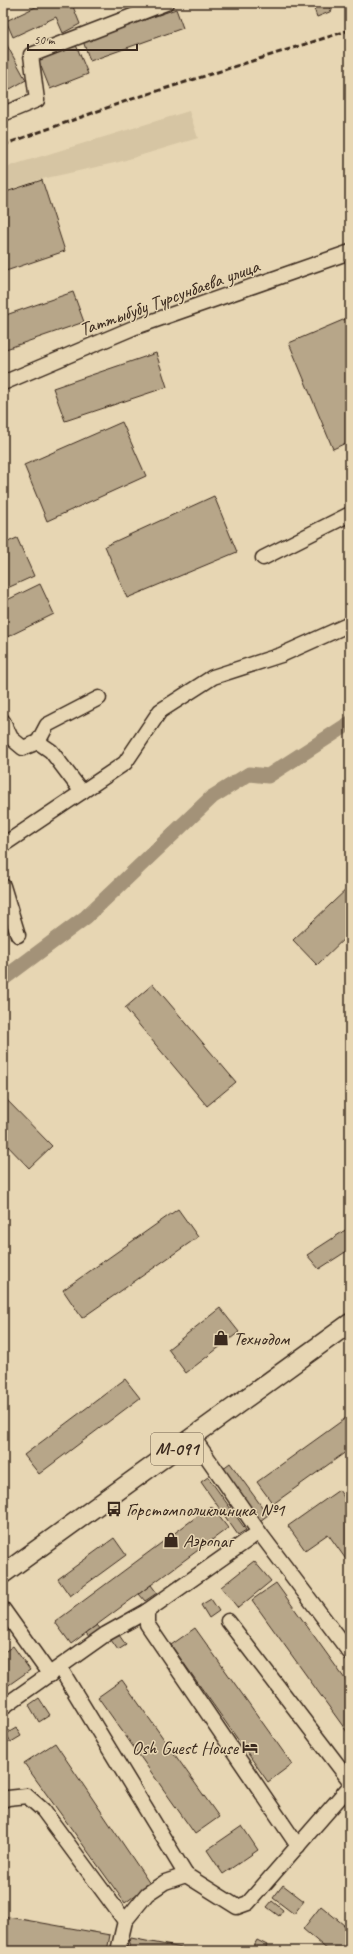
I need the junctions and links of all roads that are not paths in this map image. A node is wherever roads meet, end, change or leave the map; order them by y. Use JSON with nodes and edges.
{"nodes":[{"id":1,"x":166,"y":3,"type":"edge"},
{"id":2,"x":3,"y":114,"type":"edge"},
{"id":3,"x":350,"y":252,"type":"edge"},
{"id":4,"x":3,"y":383,"type":"edge"},
{"id":5,"x":350,"y":514,"type":"edge"},
{"id":6,"x":263,"y":558,"type":"dead end"},
{"id":7,"x":350,"y":624,"type":"edge"},
{"id":8,"x":99,"y":698,"type":"dead end"},
{"id":9,"x":3,"y":721,"type":"edge"},
{"id":10,"x":38,"y":742,"type":"junction"},
{"id":11,"x":82,"y":792,"type":"junction"},
{"id":12,"x":3,"y":846,"type":"edge"},
{"id":13,"x":3,"y":887,"type":"edge"},
{"id":14,"x":18,"y":935,"type":"dead end"},
{"id":15,"x":350,"y":1323,"type":"edge"},
{"id":16,"x":193,"y":1437,"type":"junction"},
{"id":17,"x":260,"y":1532,"type":"junction"},
{"id":18,"x":3,"y":1574,"type":"edge"},
{"id":19,"x":3,"y":1609,"type":"edge"},
{"id":20,"x":147,"y":1611,"type":"junction"},
{"id":21,"x":228,"y":1621,"type":"dead end"},
{"id":22,"x":350,"y":1653,"type":"edge"},
{"id":23,"x":55,"y":1672,"type":"junction"},
{"id":24,"x":3,"y":1707,"type":"edge"},
{"id":25,"x":350,"y":1781,"type":"edge"},
{"id":26,"x":350,"y":1786,"type":"edge"},
{"id":27,"x":3,"y":1800,"type":"edge"},
{"id":28,"x":298,"y":1846,"type":"junction"},
{"id":29,"x":186,"y":1875,"type":"junction"},
{"id":30,"x":125,"y":1921,"type":"junction"},
{"id":31,"x":118,"y":1951,"type":"edge"}],
"edges":[{"from":1,"to":2,"type":"street"},
{"from":3,"to":4,"type":"street","name":"Таттыбубу Турсунбаева улица"},
{"from":5,"to":6,"type":"street"},
{"from":7,"to":11,"type":"street"},
{"from":8,"to":10,"type":"street"},
{"from":9,"to":10,"type":"street"},
{"from":10,"to":11,"type":"street"},
{"from":11,"to":12,"type":"street"},
{"from":13,"to":14,"type":"street"},
{"from":15,"to":16,"type":"main road","number":"М-091"},
{"from":16,"to":17,"type":"street"},
{"from":16,"to":18,"type":"main road","number":"М-091"},
{"from":17,"to":20,"type":"street"},
{"from":17,"to":22,"type":"street"},
{"from":19,"to":23,"type":"street"},
{"from":20,"to":23,"type":"street"},
{"from":20,"to":28,"type":"street"},
{"from":21,"to":25,"type":"street"},
{"from":23,"to":24,"type":"street"},
{"from":23,"to":29,"type":"street"},
{"from":26,"to":28,"type":"street"},
{"from":27,"to":30,"type":"street"},
{"from":28,"to":29,"type":"street"},
{"from":29,"to":30,"type":"street"},
{"from":30,"to":31,"type":"street"}]}
